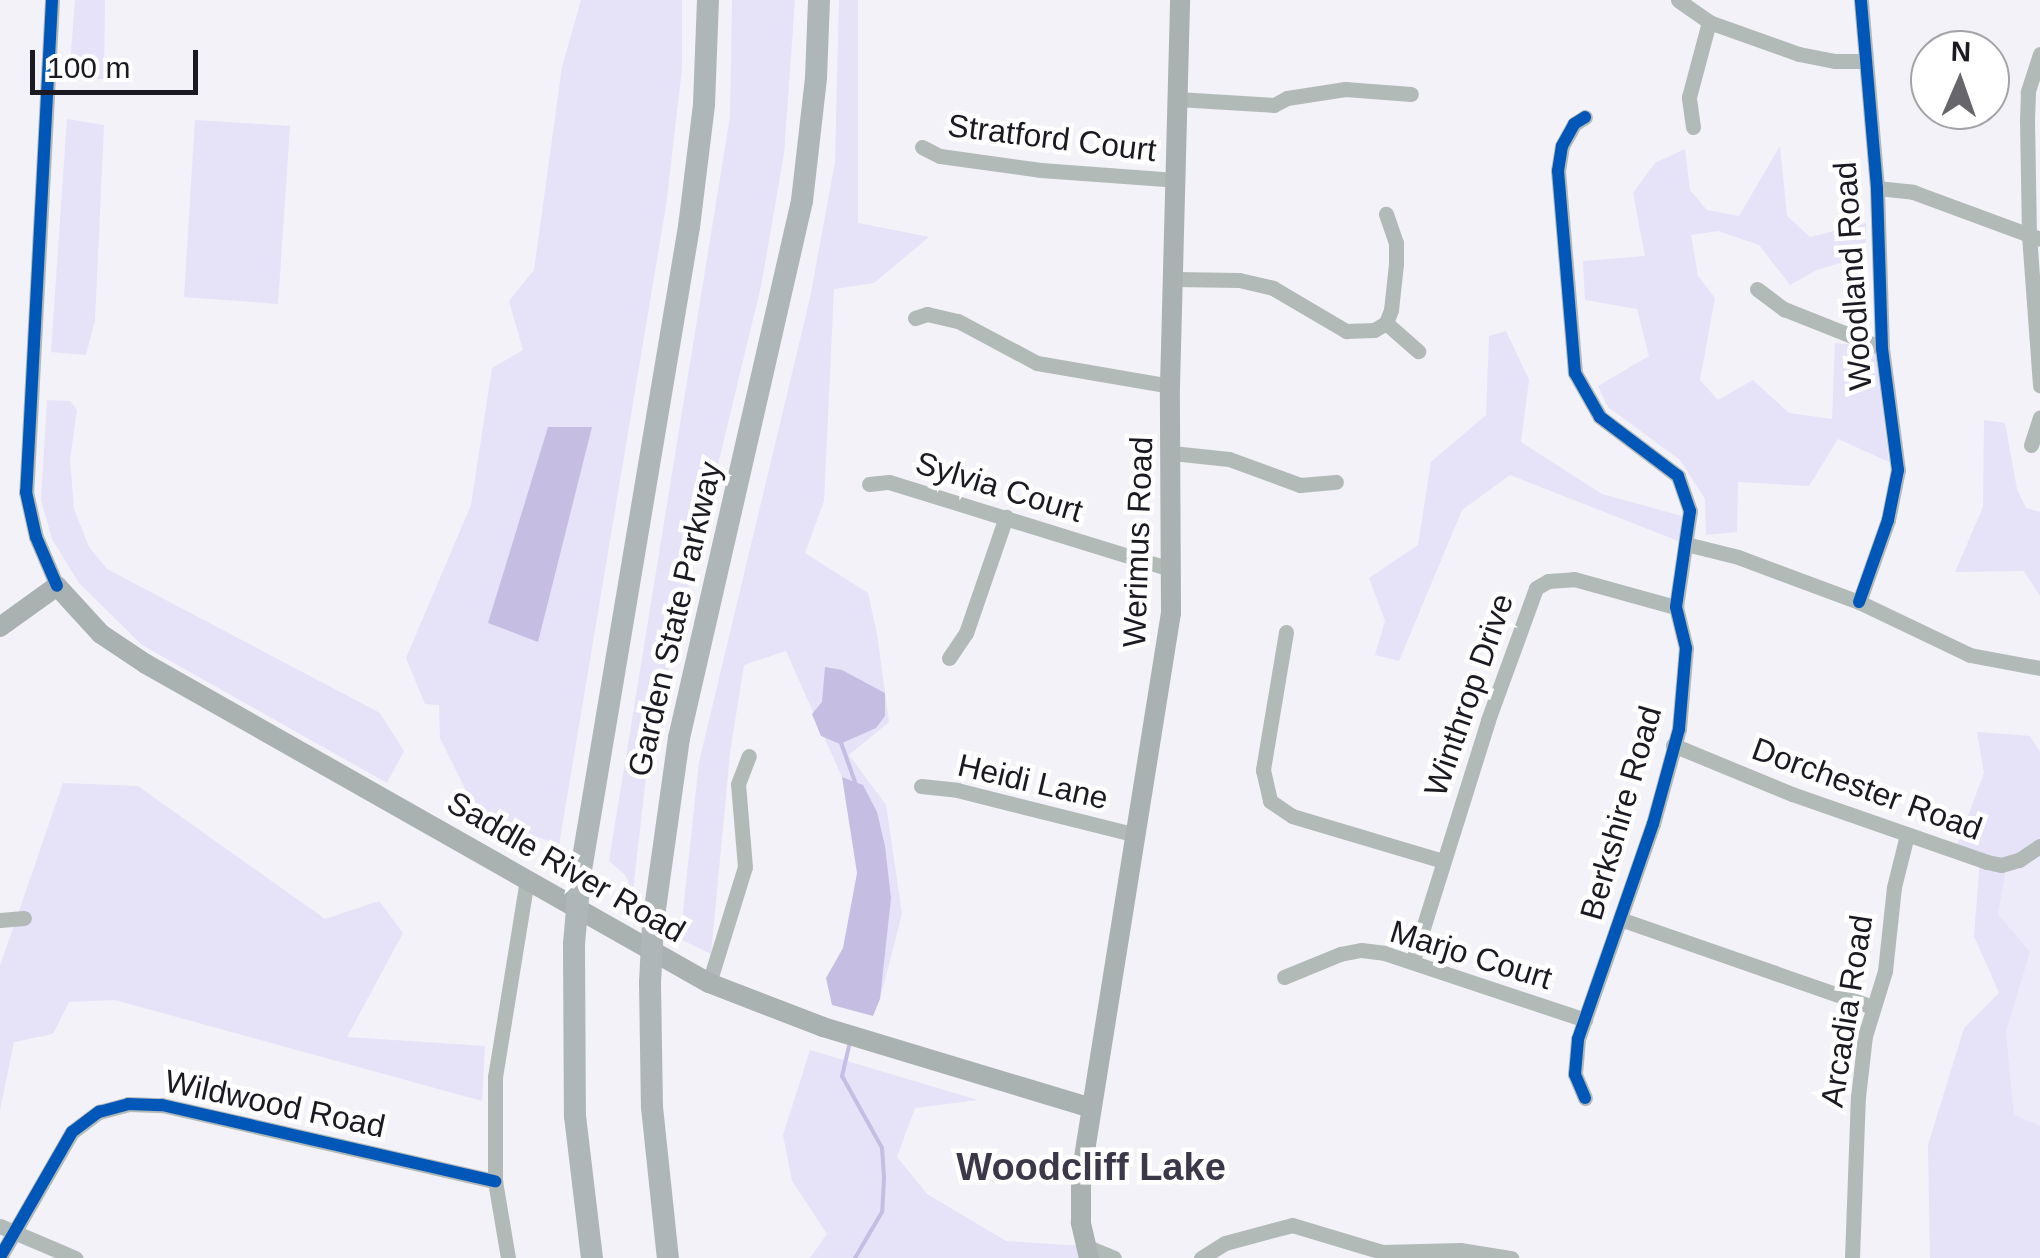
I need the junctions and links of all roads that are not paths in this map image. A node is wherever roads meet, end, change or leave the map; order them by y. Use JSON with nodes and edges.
{"nodes":[{"id":1,"x":52,"y":0,"type":"edge"},
{"id":2,"x":708,"y":0,"type":"edge"},
{"id":3,"x":819,"y":0,"type":"edge"},
{"id":4,"x":1180,"y":0,"type":"edge"},
{"id":5,"x":1678,"y":0,"type":"edge"},
{"id":6,"x":1861,"y":0,"type":"edge"},
{"id":7,"x":1709,"y":22,"type":"junction"},
{"id":8,"x":2040,"y":54,"type":"edge"},
{"id":9,"x":1864,"y":61,"type":"junction"},
{"id":10,"x":1411,"y":94,"type":"dead end"},
{"id":11,"x":1177,"y":99,"type":"junction"},
{"id":12,"x":1585,"y":117,"type":"dead end"},
{"id":13,"x":1694,"y":127,"type":"dead end"},
{"id":14,"x":922,"y":147,"type":"dead end"},
{"id":15,"x":1176,"y":180,"type":"junction"},
{"id":16,"x":1877,"y":188,"type":"junction"},
{"id":17,"x":1386,"y":214,"type":"dead end"},
{"id":18,"x":2034,"y":237,"type":"edge"},
{"id":19,"x":1174,"y":279,"type":"junction"},
{"id":20,"x":1757,"y":289,"type":"dead end"},
{"id":21,"x":915,"y":318,"type":"dead end"},
{"id":22,"x":1386,"y":323,"type":"junction"},
{"id":23,"x":1882,"y":348,"type":"junction"},
{"id":24,"x":1418,"y":352,"type":"dead end"},
{"id":25,"x":1170,"y":386,"type":"junction"},
{"id":26,"x":2040,"y":386,"type":"edge"},
{"id":27,"x":2040,"y":417,"type":"edge"},
{"id":28,"x":2031,"y":446,"type":"dead end"},
{"id":29,"x":1172,"y":453,"type":"junction"},
{"id":30,"x":1336,"y":482,"type":"dead end"},
{"id":31,"x":869,"y":484,"type":"dead end"},
{"id":32,"x":1006,"y":517,"type":"junction"},
{"id":33,"x":1686,"y":544,"type":"junction"},
{"id":34,"x":1170,"y":569,"type":"junction"},
{"id":35,"x":57,"y":586,"type":"junction"},
{"id":36,"x":1859,"y":602,"type":"junction"},
{"id":37,"x":1676,"y":607,"type":"junction"},
{"id":38,"x":0,"y":627,"type":"edge"},
{"id":39,"x":1286,"y":632,"type":"dead end"},
{"id":40,"x":948,"y":658,"type":"dead end"},
{"id":41,"x":2040,"y":668,"type":"edge"},
{"id":42,"x":1673,"y":745,"type":"junction"},
{"id":43,"x":749,"y":756,"type":"dead end"},
{"id":44,"x":921,"y":786,"type":"dead end"},
{"id":45,"x":1132,"y":834,"type":"junction"},
{"id":46,"x":1907,"y":834,"type":"junction"},
{"id":47,"x":2040,"y":846,"type":"edge"},
{"id":48,"x":1444,"y":862,"type":"junction"},
{"id":49,"x":528,"y":880,"type":"junction"},
{"id":50,"x":24,"y":918,"type":"dead end"},
{"id":51,"x":1620,"y":919,"type":"junction"},
{"id":52,"x":0,"y":920,"type":"edge"},
{"id":53,"x":1413,"y":960,"type":"junction"},
{"id":54,"x":1284,"y":977,"type":"dead end"},
{"id":55,"x":709,"y":982,"type":"junction"},
{"id":56,"x":1872,"y":1007,"type":"junction"},
{"id":57,"x":1584,"y":1020,"type":"junction"},
{"id":58,"x":1585,"y":1098,"type":"dead end"},
{"id":59,"x":1091,"y":1108,"type":"junction"},
{"id":60,"x":495,"y":1182,"type":"junction"},
{"id":61,"x":7,"y":1228,"type":"edge"},
{"id":62,"x":1087,"y":1252,"type":"edge"},
{"id":63,"x":0,"y":1256,"type":"edge"},
{"id":64,"x":75,"y":1258,"type":"edge"},
{"id":65,"x":508,"y":1258,"type":"edge"},
{"id":66,"x":592,"y":1258,"type":"edge"},
{"id":67,"x":668,"y":1258,"type":"edge"},
{"id":68,"x":1114,"y":1258,"type":"edge"},
{"id":69,"x":1201,"y":1258,"type":"edge"},
{"id":70,"x":1511,"y":1258,"type":"edge"},
{"id":71,"x":1852,"y":1258,"type":"edge"}],
"edges":[{"from":1,"to":35,"type":"street"},
{"from":2,"to":66,"type":"highway","name":"Garden State Parkway","bridge":true},
{"from":3,"to":67,"type":"highway","name":"Garden State Parkway","bridge":true},
{"from":4,"to":11,"type":"main road","name":"Werimus Road"},
{"from":5,"to":7,"type":"street"},
{"from":6,"to":9,"type":"street","name":"Woodland Road"},
{"from":7,"to":9,"type":"street"},
{"from":7,"to":13,"type":"street"},
{"from":8,"to":18,"type":"street"},
{"from":9,"to":16,"type":"street","name":"Woodland Road"},
{"from":10,"to":11,"type":"street"},
{"from":11,"to":15,"type":"main road","name":"Werimus Road"},
{"from":12,"to":33,"type":"street","name":"Berkshire Road"},
{"from":14,"to":15,"type":"street","name":"Stratford Court"},
{"from":15,"to":19,"type":"main road","name":"Werimus Road"},
{"from":16,"to":18,"type":"street"},
{"from":16,"to":23,"type":"street","name":"Woodland Road"},
{"from":17,"to":22,"type":"street"},
{"from":18,"to":26,"type":"street"},
{"from":19,"to":22,"type":"street"},
{"from":19,"to":25,"type":"main road","name":"Werimus Road"},
{"from":20,"to":23,"type":"street"},
{"from":21,"to":25,"type":"street"},
{"from":22,"to":24,"type":"street"},
{"from":23,"to":36,"type":"street","name":"Woodland Road"},
{"from":25,"to":29,"type":"main road","name":"Werimus Road"},
{"from":27,"to":28,"type":"street"},
{"from":29,"to":30,"type":"street"},
{"from":29,"to":34,"type":"main road","name":"Werimus Road"},
{"from":31,"to":32,"type":"street","name":"Sylvia Court"},
{"from":32,"to":34,"type":"street","name":"Sylvia Court"},
{"from":32,"to":40,"type":"street"},
{"from":33,"to":36,"type":"street"},
{"from":33,"to":37,"type":"street","name":"Berkshire Road"},
{"from":34,"to":45,"type":"main road","name":"Werimus Road"},
{"from":35,"to":38,"type":"main road"},
{"from":35,"to":49,"type":"main road","name":"Saddle River Road"},
{"from":36,"to":41,"type":"street"},
{"from":37,"to":42,"type":"street","name":"Berkshire Road"},
{"from":37,"to":48,"type":"street","name":"Winthrop Drive"},
{"from":39,"to":48,"type":"street"},
{"from":42,"to":46,"type":"street","name":"Dorchester Road"},
{"from":42,"to":51,"type":"street","name":"Berkshire Road"},
{"from":43,"to":55,"type":"street"},
{"from":44,"to":45,"type":"street","name":"Heidi Lane"},
{"from":45,"to":59,"type":"main road","name":"Werimus Road"},
{"from":46,"to":47,"type":"street","name":"Dorchester Road"},
{"from":46,"to":56,"type":"street","name":"Arcadia Road"},
{"from":48,"to":53,"type":"street","name":"Winthrop Drive"},
{"from":49,"to":55,"type":"main road","name":"Saddle River Road"},
{"from":49,"to":60,"type":"street"},
{"from":50,"to":52,"type":"street"},
{"from":51,"to":56,"type":"street"},
{"from":51,"to":57,"type":"street","name":"Berkshire Road"},
{"from":53,"to":54,"type":"street","name":"Marjo Court"},
{"from":53,"to":57,"type":"street","name":"Marjo Court"},
{"from":55,"to":59,"type":"main road","name":"Saddle River Road"},
{"from":56,"to":71,"type":"street","name":"Arcadia Road"},
{"from":57,"to":58,"type":"street","name":"Berkshire Road"},
{"from":59,"to":62,"type":"main road","name":"Werimus Road"},
{"from":60,"to":61,"type":"street","name":"Wildwood Road"},
{"from":60,"to":65,"type":"street"},
{"from":61,"to":63,"type":"street","name":"Wildwood Road"},
{"from":61,"to":64,"type":"street"},
{"from":62,"to":68,"type":"street"},
{"from":69,"to":70,"type":"street"}]}
